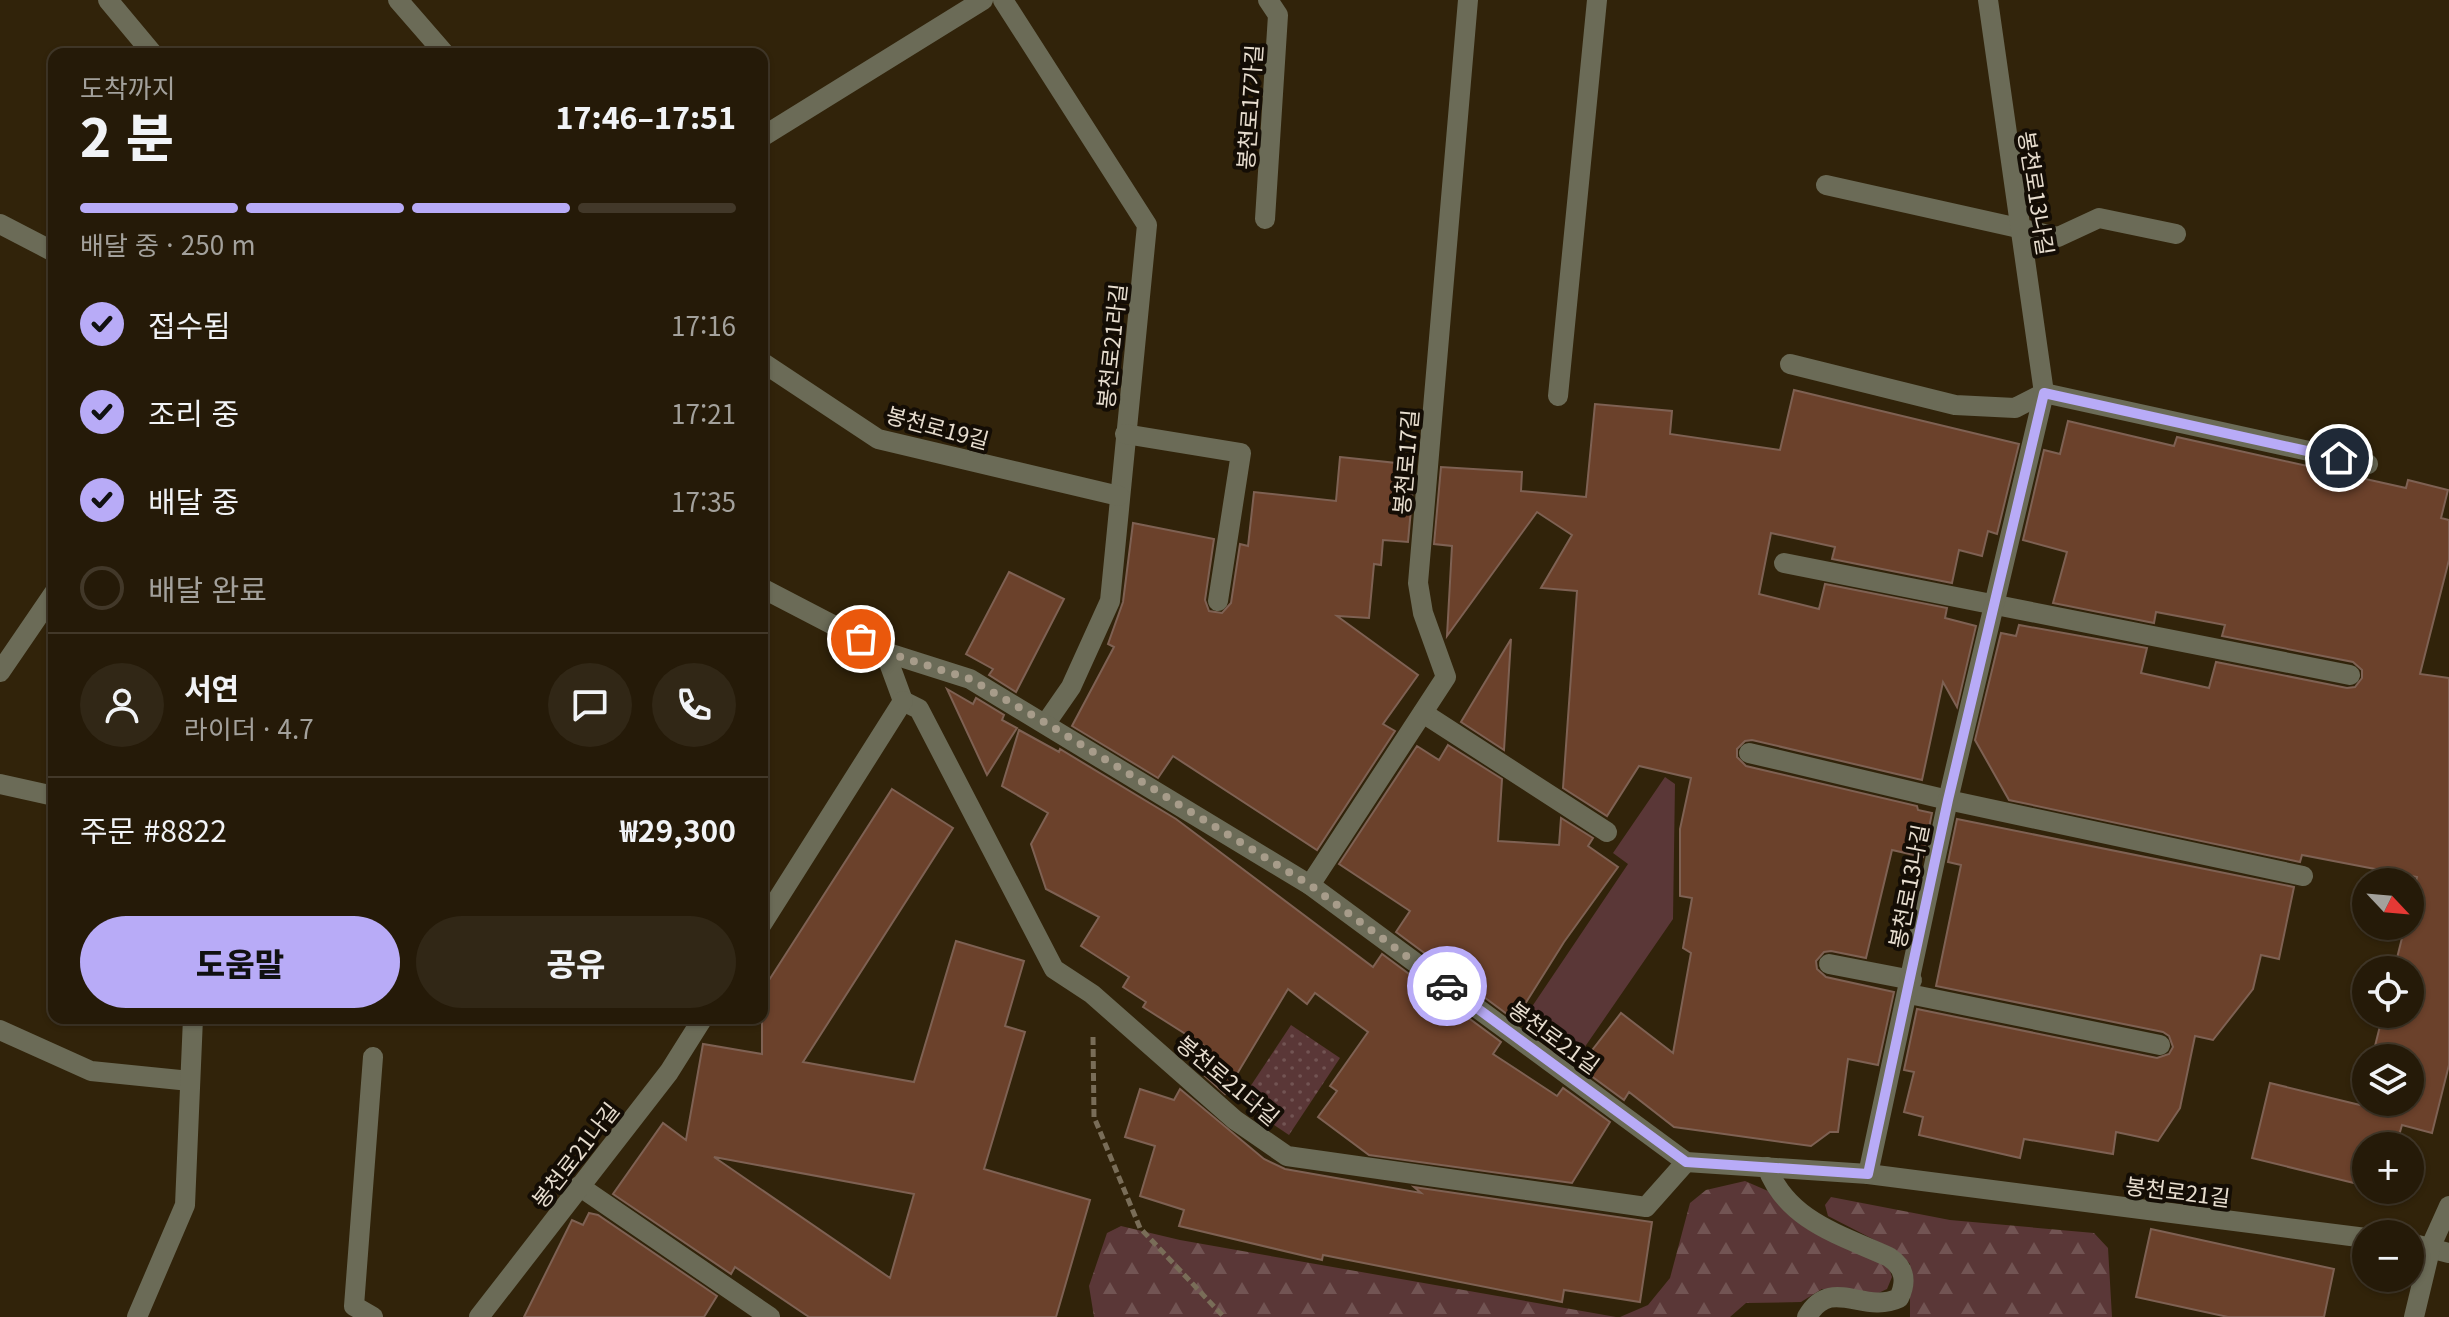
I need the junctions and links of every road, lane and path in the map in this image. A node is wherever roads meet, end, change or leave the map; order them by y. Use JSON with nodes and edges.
{"nodes":[{"id":1,"x":108,"y":0,"type":"edge"},
{"id":2,"x":398,"y":0,"type":"edge"},
{"id":3,"x":983,"y":0,"type":"edge"},
{"id":4,"x":1003,"y":0,"type":"edge"},
{"id":5,"x":1268,"y":0,"type":"edge"},
{"id":6,"x":1468,"y":0,"type":"edge"},
{"id":7,"x":1597,"y":0,"type":"edge"},
{"id":8,"x":1988,"y":0,"type":"edge"},
{"id":9,"x":148,"y":48,"type":"edge"},
{"id":10,"x":440,"y":48,"type":"edge"},
{"id":11,"x":768,"y":133,"type":"edge"},
{"id":12,"x":1826,"y":185,"type":"dead end"},
{"id":13,"x":1265,"y":219,"type":"dead end"},
{"id":14,"x":0,"y":224,"type":"edge"},
{"id":15,"x":2019,"y":227,"type":"junction"},
{"id":16,"x":2176,"y":234,"type":"dead end"},
{"id":17,"x":48,"y":249,"type":"edge"},
{"id":18,"x":1790,"y":364,"type":"dead end"},
{"id":19,"x":768,"y":366,"type":"edge"},
{"id":20,"x":2044,"y":393,"type":"junction"},
{"id":21,"x":1558,"y":396,"type":"dead end"},
{"id":22,"x":1125,"y":434,"type":"junction"},
{"id":23,"x":2368,"y":464,"type":"dead end"},
{"id":24,"x":1119,"y":496,"type":"junction"},
{"id":25,"x":1784,"y":563,"type":"dead end"},
{"id":26,"x":768,"y":591,"type":"edge"},
{"id":27,"x":1218,"y":601,"type":"dead end"},
{"id":28,"x":48,"y":602,"type":"edge"},
{"id":29,"x":1994,"y":607,"type":"junction"},
{"id":30,"x":885,"y":652,"type":"junction"},
{"id":31,"x":0,"y":672,"type":"edge"},
{"id":32,"x":2350,"y":675,"type":"dead end"},
{"id":33,"x":903,"y":701,"type":"junction"},
{"id":34,"x":1423,"y":713,"type":"junction"},
{"id":35,"x":1046,"y":723,"type":"junction"},
{"id":36,"x":1749,"y":753,"type":"dead end"},
{"id":37,"x":0,"y":784,"type":"edge"},
{"id":38,"x":48,"y":795,"type":"edge"},
{"id":39,"x":1948,"y":800,"type":"junction"},
{"id":40,"x":1607,"y":832,"type":"dead end"},
{"id":41,"x":2303,"y":876,"type":"dead end"},
{"id":42,"x":1310,"y":885,"type":"junction"},
{"id":43,"x":768,"y":915,"type":"edge"},
{"id":44,"x":1829,"y":964,"type":"dead end"},
{"id":45,"x":1910,"y":987,"type":"junction"},
{"id":46,"x":1092,"y":994,"type":"junction"},
{"id":47,"x":193,"y":1024,"type":"edge"},
{"id":48,"x":699,"y":1024,"type":"edge"},
{"id":49,"x":0,"y":1030,"type":"edge"},
{"id":50,"x":2160,"y":1045,"type":"dead end"},
{"id":51,"x":373,"y":1057,"type":"dead end"},
{"id":52,"x":190,"y":1081,"type":"junction"},
{"id":53,"x":1686,"y":1162,"type":"junction"},
{"id":54,"x":1767,"y":1167,"type":"junction"},
{"id":55,"x":1868,"y":1174,"type":"junction"},
{"id":56,"x":579,"y":1186,"type":"junction"},
{"id":57,"x":2449,"y":1206,"type":"edge"},
{"id":58,"x":2352,"y":1236,"type":"edge"},
{"id":59,"x":2440,"y":1249,"type":"edge"},
{"id":60,"x":137,"y":1317,"type":"edge"},
{"id":61,"x":373,"y":1317,"type":"edge"},
{"id":62,"x":479,"y":1317,"type":"edge"},
{"id":63,"x":770,"y":1317,"type":"edge"},
{"id":64,"x":1224,"y":1317,"type":"edge"},
{"id":65,"x":1807,"y":1317,"type":"edge"},
{"id":66,"x":2414,"y":1317,"type":"edge"}],
"edges":[{"from":1,"to":9,"type":"street"},
{"from":2,"to":10,"type":"street"},
{"from":3,"to":11,"type":"street"},
{"from":4,"to":22,"type":"street","name":"봉천로21라길"},
{"from":5,"to":13,"type":"street","name":"봉천로17가길"},
{"from":6,"to":34,"type":"street","name":"봉천로17길"},
{"from":7,"to":21,"type":"street"},
{"from":8,"to":15,"type":"street","name":"봉천로13나길"},
{"from":12,"to":15,"type":"street"},
{"from":14,"to":17,"type":"street"},
{"from":15,"to":16,"type":"street"},
{"from":15,"to":20,"type":"street","name":"봉천로13나길"},
{"from":18,"to":20,"type":"street"},
{"from":19,"to":24,"type":"street","name":"봉천로19길"},
{"from":20,"to":23,"type":"street"},
{"from":20,"to":29,"type":"street","name":"봉천로13나길"},
{"from":22,"to":24,"type":"street","name":"봉천로21라길"},
{"from":22,"to":27,"type":"street"},
{"from":24,"to":35,"type":"street","name":"봉천로21라길"},
{"from":25,"to":29,"type":"street"},
{"from":26,"to":30,"type":"street","name":"봉천로21길"},
{"from":28,"to":31,"type":"street"},
{"from":29,"to":32,"type":"street"},
{"from":29,"to":39,"type":"street","name":"봉천로13나길"},
{"from":30,"to":33,"type":"street"},
{"from":30,"to":35,"type":"street","name":"봉천로21길"},
{"from":33,"to":43,"type":"street"},
{"from":33,"to":46,"type":"street","name":"봉천로21다길"},
{"from":34,"to":40,"type":"street"},
{"from":34,"to":42,"type":"street","name":"봉천로17길"},
{"from":35,"to":42,"type":"street","name":"봉천로21길"},
{"from":36,"to":39,"type":"street"},
{"from":37,"to":38,"type":"street"},
{"from":39,"to":41,"type":"street"},
{"from":39,"to":45,"type":"street","name":"봉천로13나길"},
{"from":42,"to":53,"type":"street","name":"봉천로21길"},
{"from":44,"to":45,"type":"street"},
{"from":45,"to":50,"type":"street"},
{"from":45,"to":55,"type":"street","name":"봉천로13나길"},
{"from":46,"to":53,"type":"street","name":"봉천로21다길"},
{"from":46,"to":64,"type":"path"},
{"from":47,"to":52,"type":"street"},
{"from":48,"to":56,"type":"street","name":"봉천로21나길"},
{"from":49,"to":52,"type":"street"},
{"from":51,"to":61,"type":"street"},
{"from":52,"to":60,"type":"street"},
{"from":53,"to":54,"type":"street","name":"봉천로21길"},
{"from":54,"to":55,"type":"street","name":"봉천로21길"},
{"from":54,"to":65,"type":"street"},
{"from":55,"to":58,"type":"street","name":"봉천로21길"},
{"from":56,"to":62,"type":"street","name":"봉천로21나길"},
{"from":56,"to":63,"type":"street"},
{"from":57,"to":59,"type":"street"},
{"from":59,"to":66,"type":"street"}]}
